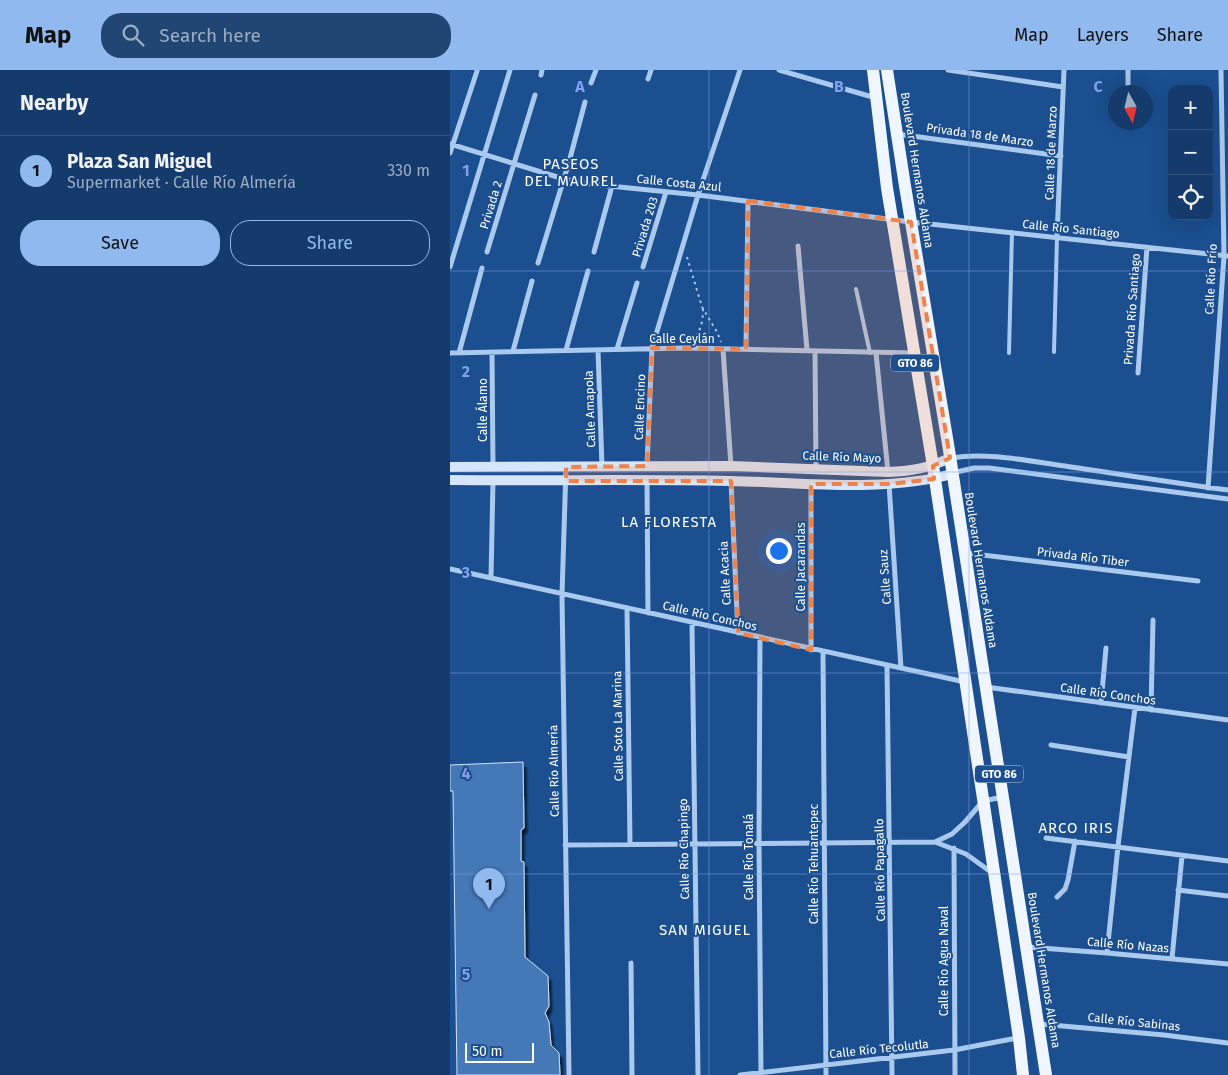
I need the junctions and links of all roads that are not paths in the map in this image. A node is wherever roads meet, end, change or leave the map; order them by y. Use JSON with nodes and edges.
{"nodes":[{"id":1,"x":510,"y":70,"type":"edge"},
{"id":2,"x":596,"y":70,"type":"edge"},
{"id":3,"x":651,"y":70,"type":"edge"},
{"id":4,"x":740,"y":70,"type":"edge"},
{"id":5,"x":779,"y":70,"type":"edge"},
{"id":6,"x":873,"y":70,"type":"edge"},
{"id":7,"x":887,"y":70,"type":"edge"},
{"id":8,"x":948,"y":70,"type":"edge"},
{"id":9,"x":1064,"y":70,"type":"edge"},
{"id":10,"x":1128,"y":70,"type":"edge"},
{"id":11,"x":1221,"y":70,"type":"edge"},
{"id":12,"x":477,"y":71,"type":"edge"},
{"id":13,"x":648,"y":79,"type":"dead end"},
{"id":14,"x":591,"y":83,"type":"dead end"},
{"id":15,"x":1128,"y":85,"type":"edge"},
{"id":16,"x":1063,"y":87,"type":"junction"},
{"id":17,"x":535,"y":96,"type":"dead end"},
{"id":18,"x":876,"y":98,"type":"junction"},
{"id":19,"x":585,"y":102,"type":"dead end"},
{"id":20,"x":897,"y":134,"type":"junction"},
{"id":21,"x":451,"y":145,"type":"edge"},
{"id":22,"x":450,"y":153,"type":"edge"},
{"id":23,"x":485,"y":155,"type":"junction"},
{"id":24,"x":1061,"y":156,"type":"junction"},
{"id":25,"x":514,"y":164,"type":"junction"},
{"id":26,"x":564,"y":178,"type":"junction"},
{"id":27,"x":612,"y":186,"type":"junction"},
{"id":28,"x":666,"y":192,"type":"junction"},
{"id":29,"x":698,"y":195,"type":"junction"},
{"id":30,"x":748,"y":201,"type":"junction"},
{"id":31,"x":892,"y":219,"type":"junction"},
{"id":32,"x":911,"y":222,"type":"junction"},
{"id":33,"x":1012,"y":232,"type":"junction"},
{"id":34,"x":1057,"y":237,"type":"junction"},
{"id":35,"x":798,"y":246,"type":"dead end"},
{"id":36,"x":1146,"y":246,"type":"junction"},
{"id":37,"x":487,"y":252,"type":"dead end"},
{"id":38,"x":594,"y":252,"type":"dead end"},
{"id":39,"x":1226,"y":256,"type":"edge"},
{"id":40,"x":538,"y":263,"type":"dead end"},
{"id":41,"x":450,"y":267,"type":"edge"},
{"id":42,"x":643,"y":267,"type":"dead end"},
{"id":43,"x":482,"y":268,"type":"dead end"},
{"id":44,"x":588,"y":271,"type":"dead end"},
{"id":45,"x":532,"y":281,"type":"dead end"},
{"id":46,"x":636,"y":283,"type":"dead end"},
{"id":47,"x":856,"y":289,"type":"dead end"},
{"id":48,"x":652,"y":348,"type":"junction"},
{"id":49,"x":616,"y":349,"type":"junction"},
{"id":50,"x":723,"y":349,"type":"junction"},
{"id":51,"x":746,"y":349,"type":"junction"},
{"id":52,"x":566,"y":350,"type":"junction"},
{"id":53,"x":598,"y":350,"type":"junction"},
{"id":54,"x":807,"y":350,"type":"junction"},
{"id":55,"x":513,"y":351,"type":"junction"},
{"id":56,"x":815,"y":351,"type":"junction"},
{"id":57,"x":492,"y":352,"type":"junction"},
{"id":58,"x":1054,"y":352,"type":"dead end"},
{"id":59,"x":450,"y":353,"type":"edge"},
{"id":60,"x":459,"y":353,"type":"junction"},
{"id":61,"x":873,"y":353,"type":"junction"},
{"id":62,"x":914,"y":353,"type":"junction"},
{"id":63,"x":1008,"y":353,"type":"dead end"},
{"id":64,"x":1138,"y":373,"type":"dead end"},
{"id":65,"x":950,"y":458,"type":"junction"},
{"id":66,"x":1024,"y":460,"type":"junction"},
{"id":67,"x":648,"y":466,"type":"junction"},
{"id":68,"x":731,"y":466,"type":"junction"},
{"id":69,"x":450,"y":467,"type":"edge"},
{"id":70,"x":566,"y":467,"type":"junction"},
{"id":71,"x":602,"y":467,"type":"junction"},
{"id":72,"x":493,"y":468,"type":"junction"},
{"id":73,"x":816,"y":468,"type":"junction"},
{"id":74,"x":888,"y":472,"type":"junction"},
{"id":75,"x":1022,"y":472,"type":"junction"},
{"id":76,"x":933,"y":473,"type":"junction"},
{"id":77,"x":952,"y":474,"type":"junction"},
{"id":78,"x":450,"y":480,"type":"edge"},
{"id":79,"x":493,"y":480,"type":"junction"},
{"id":80,"x":647,"y":480,"type":"junction"},
{"id":81,"x":566,"y":481,"type":"junction"},
{"id":82,"x":731,"y":481,"type":"junction"},
{"id":83,"x":811,"y":484,"type":"junction"},
{"id":84,"x":889,"y":484,"type":"junction"},
{"id":85,"x":1208,"y":488,"type":"junction"},
{"id":86,"x":1228,"y":490,"type":"edge"},
{"id":87,"x":1228,"y":499,"type":"edge"},
{"id":88,"x":965,"y":553,"type":"junction"},
{"id":89,"x":450,"y":569,"type":"edge"},
{"id":90,"x":490,"y":578,"type":"junction"},
{"id":91,"x":1198,"y":581,"type":"dead end"},
{"id":92,"x":562,"y":595,"type":"junction"},
{"id":93,"x":627,"y":608,"type":"junction"},
{"id":94,"x":648,"y":613,"type":"junction"},
{"id":95,"x":1153,"y":620,"type":"dead end"},
{"id":96,"x":692,"y":623,"type":"junction"},
{"id":97,"x":738,"y":633,"type":"junction"},
{"id":98,"x":760,"y":638,"type":"junction"},
{"id":99,"x":1106,"y":648,"type":"dead end"},
{"id":100,"x":811,"y":650,"type":"junction"},
{"id":101,"x":823,"y":652,"type":"junction"},
{"id":102,"x":887,"y":666,"type":"junction"},
{"id":103,"x":901,"y":668,"type":"junction"},
{"id":104,"x":965,"y":682,"type":"junction"},
{"id":105,"x":986,"y":687,"type":"junction"},
{"id":106,"x":1101,"y":703,"type":"junction"},
{"id":107,"x":1135,"y":708,"type":"junction"},
{"id":108,"x":1151,"y":710,"type":"junction"},
{"id":109,"x":1228,"y":720,"type":"edge"},
{"id":110,"x":1051,"y":745,"type":"dead end"},
{"id":111,"x":1129,"y":757,"type":"junction"},
{"id":112,"x":1003,"y":797,"type":"junction"},
{"id":113,"x":983,"y":801,"type":"junction"},
{"id":114,"x":1046,"y":838,"type":"dead end"},
{"id":115,"x":889,"y":841,"type":"junction"},
{"id":116,"x":1075,"y":841,"type":"junction"},
{"id":117,"x":759,"y":842,"type":"junction"},
{"id":118,"x":824,"y":842,"type":"junction"},
{"id":119,"x":934,"y":842,"type":"junction"},
{"id":120,"x":694,"y":843,"type":"junction"},
{"id":121,"x":630,"y":844,"type":"junction"},
{"id":122,"x":565,"y":845,"type":"junction"},
{"id":123,"x":1118,"y":846,"type":"junction"},
{"id":124,"x":954,"y":848,"type":"junction"},
{"id":125,"x":1182,"y":856,"type":"junction"},
{"id":126,"x":1228,"y":861,"type":"edge"},
{"id":127,"x":993,"y":873,"type":"junction"},
{"id":128,"x":1178,"y":890,"type":"junction"},
{"id":129,"x":1228,"y":896,"type":"edge"},
{"id":130,"x":1057,"y":897,"type":"dead end"},
{"id":131,"x":1026,"y":947,"type":"junction"},
{"id":132,"x":1107,"y":952,"type":"junction"},
{"id":133,"x":1172,"y":958,"type":"junction"},
{"id":134,"x":631,"y":963,"type":"dead end"},
{"id":135,"x":1228,"y":964,"type":"edge"},
{"id":136,"x":1037,"y":1024,"type":"junction"},
{"id":137,"x":1019,"y":1038,"type":"junction"},
{"id":138,"x":1228,"y":1043,"type":"edge"},
{"id":139,"x":954,"y":1050,"type":"junction"},
{"id":140,"x":892,"y":1058,"type":"junction"},
{"id":141,"x":826,"y":1065,"type":"junction"},
{"id":142,"x":761,"y":1074,"type":"edge"},
{"id":143,"x":569,"y":1075,"type":"edge"},
{"id":144,"x":632,"y":1075,"type":"edge"},
{"id":145,"x":698,"y":1075,"type":"edge"},
{"id":146,"x":740,"y":1075,"type":"edge"},
{"id":147,"x":826,"y":1075,"type":"edge"},
{"id":148,"x":892,"y":1075,"type":"edge"},
{"id":149,"x":955,"y":1075,"type":"edge"},
{"id":150,"x":1023,"y":1075,"type":"edge"},
{"id":151,"x":1046,"y":1075,"type":"edge"}],
"edges":[{"from":1,"to":23,"type":"street"},
{"from":2,"to":14,"type":"street"},
{"from":3,"to":13,"type":"street"},
{"from":4,"to":29,"type":"street","name":"Calle Encino"},
{"from":5,"to":18,"type":"street"},
{"from":6,"to":18,"type":"main road","number":"GTO 86"},
{"from":7,"to":20,"type":"main road","name":"Boulevard Hermanos Aldama","number":"GTO 86"},
{"from":8,"to":16,"type":"street"},
{"from":9,"to":16,"type":"street","name":"Calle 18 de Marzo"},
{"from":10,"to":15,"type":"street"},
{"from":11,"to":39,"type":"street","name":"Calle Río Frío"},
{"from":12,"to":21,"type":"street"},
{"from":16,"to":24,"type":"street","name":"Calle 18 de Marzo"},
{"from":17,"to":25,"type":"street","name":"Privada 2"},
{"from":18,"to":31,"type":"main road","number":"GTO 86"},
{"from":19,"to":26,"type":"street"},
{"from":20,"to":24,"type":"street","name":"Privada 18 de Marzo"},
{"from":20,"to":32,"type":"main road","name":"Boulevard Hermanos Aldama","number":"GTO 86"},
{"from":21,"to":22,"type":"street"},
{"from":21,"to":23,"type":"street","name":"Calle Costa Azul"},
{"from":23,"to":25,"type":"street","name":"Calle Costa Azul"},
{"from":23,"to":41,"type":"street"},
{"from":24,"to":34,"type":"street","name":"Calle 18 de Marzo"},
{"from":25,"to":26,"type":"street","name":"Calle Costa Azul"},
{"from":25,"to":37,"type":"street","name":"Privada 2"},
{"from":26,"to":27,"type":"street","name":"Calle Costa Azul"},
{"from":26,"to":40,"type":"street"},
{"from":27,"to":28,"type":"street","name":"Calle Costa Azul"},
{"from":27,"to":38,"type":"street"},
{"from":28,"to":29,"type":"street","name":"Calle Costa Azul"},
{"from":28,"to":42,"type":"street","name":"Privada 203"},
{"from":29,"to":30,"type":"street","name":"Calle Costa Azul"},
{"from":29,"to":48,"type":"street","name":"Calle Encino"},
{"from":30,"to":31,"type":"street","name":"Calle Costa Azul"},
{"from":30,"to":51,"type":"street"},
{"from":31,"to":32,"type":"street","name":"Calle Costa Azul"},
{"from":31,"to":62,"type":"main road","number":"GTO 86"},
{"from":32,"to":33,"type":"street","name":"Calle Río Santiago"},
{"from":32,"to":65,"type":"main road","name":"Boulevard Hermanos Aldama","number":"GTO 86"},
{"from":33,"to":34,"type":"street","name":"Calle Río Santiago"},
{"from":33,"to":63,"type":"lane"},
{"from":34,"to":36,"type":"street","name":"Calle Río Santiago"},
{"from":34,"to":58,"type":"lane"},
{"from":35,"to":54,"type":"street"},
{"from":36,"to":39,"type":"street","name":"Calle Río Santiago"},
{"from":36,"to":64,"type":"street","name":"Privada Río Santiago"},
{"from":39,"to":85,"type":"street","name":"Calle Río Frío"},
{"from":43,"to":60,"type":"street"},
{"from":44,"to":52,"type":"street"},
{"from":45,"to":55,"type":"street"},
{"from":46,"to":49,"type":"street"},
{"from":47,"to":61,"type":"lane"},
{"from":48,"to":49,"type":"street","name":"Calle Ceylán"},
{"from":48,"to":50,"type":"street","name":"Calle Ceylán"},
{"from":48,"to":67,"type":"street","name":"Calle Encino"},
{"from":49,"to":53,"type":"street","name":"Calle Ceylán"},
{"from":50,"to":51,"type":"street","name":"Calle Ceylán"},
{"from":50,"to":68,"type":"street"},
{"from":51,"to":54,"type":"street","name":"Calle Ceylán"},
{"from":52,"to":53,"type":"street","name":"Calle Ceylán"},
{"from":52,"to":55,"type":"street","name":"Calle Ceylán"},
{"from":53,"to":71,"type":"street","name":"Calle Amapola"},
{"from":54,"to":56,"type":"street","name":"Calle Ceylán"},
{"from":55,"to":57,"type":"street","name":"Calle Ceylán"},
{"from":56,"to":61,"type":"street","name":"Calle Ceylán"},
{"from":56,"to":73,"type":"street"},
{"from":57,"to":60,"type":"street","name":"Calle Ceylán"},
{"from":57,"to":72,"type":"street","name":"Calle Álamo"},
{"from":59,"to":60,"type":"street","name":"Calle Ceylán"},
{"from":61,"to":62,"type":"street","name":"Calle Ceylán"},
{"from":61,"to":74,"type":"street"},
{"from":62,"to":76,"type":"main road","number":"GTO 86"},
{"from":65,"to":66,"type":"street","name":"Calle Río Mayo"},
{"from":65,"to":76,"type":"street","name":"Calle Río Mayo"},
{"from":65,"to":77,"type":"main road","name":"Boulevard Hermanos Aldama","number":"GTO 86"},
{"from":66,"to":75,"type":"street"},
{"from":66,"to":85,"type":"street","name":"Calle Río Mayo"},
{"from":67,"to":68,"type":"street","name":"Calle Río Mayo"},
{"from":67,"to":71,"type":"street","name":"Calle Río Mayo"},
{"from":68,"to":73,"type":"street","name":"Calle Río Mayo"},
{"from":69,"to":72,"type":"street","name":"Calle Río Mayo"},
{"from":70,"to":71,"type":"street","name":"Calle Río Mayo"},
{"from":70,"to":72,"type":"street","name":"Calle Río Mayo"},
{"from":70,"to":81,"type":"street","name":"Calle Río Almería"},
{"from":73,"to":74,"type":"street","name":"Calle Río Mayo"},
{"from":74,"to":76,"type":"street","name":"Calle Río Mayo"},
{"from":75,"to":77,"type":"street","name":"Calle Río Mayo"},
{"from":75,"to":87,"type":"street","name":"Calle Río Mayo"},
{"from":76,"to":77,"type":"street","name":"Calle Río Mayo"},
{"from":76,"to":84,"type":"street","name":"Calle Río Mayo"},
{"from":76,"to":104,"type":"main road","number":"GTO 86"},
{"from":77,"to":88,"type":"main road","name":"Boulevard Hermanos Aldama","number":"GTO 86"},
{"from":78,"to":79,"type":"street","name":"Calle Río Mayo"},
{"from":79,"to":81,"type":"street","name":"Calle Río Mayo"},
{"from":79,"to":90,"type":"street"},
{"from":80,"to":81,"type":"street","name":"Calle Río Mayo"},
{"from":80,"to":82,"type":"street","name":"Calle Río Mayo"},
{"from":80,"to":94,"type":"street"},
{"from":81,"to":92,"type":"street","name":"Calle Río Almería"},
{"from":82,"to":83,"type":"street","name":"Calle Río Mayo"},
{"from":82,"to":97,"type":"street","name":"Calle Acacia"},
{"from":83,"to":84,"type":"street","name":"Calle Río Mayo"},
{"from":83,"to":100,"type":"street","name":"Calle Jacarandas"},
{"from":84,"to":103,"type":"street","name":"Calle Sauz"},
{"from":85,"to":86,"type":"street","name":"Calle Río Mayo"},
{"from":88,"to":91,"type":"street","name":"Privada Río Tiber"},
{"from":88,"to":105,"type":"main road","name":"Boulevard Hermanos Aldama","number":"GTO 86"},
{"from":89,"to":90,"type":"street","name":"Calle Río Conchos"},
{"from":90,"to":92,"type":"street","name":"Calle Río Conchos"},
{"from":92,"to":93,"type":"street","name":"Calle Río Conchos"},
{"from":92,"to":122,"type":"street","name":"Calle Río Almería"},
{"from":93,"to":94,"type":"street","name":"Calle Río Conchos"},
{"from":93,"to":121,"type":"street","name":"Calle Soto La Marina"},
{"from":94,"to":96,"type":"street","name":"Calle Río Conchos"},
{"from":95,"to":108,"type":"street"},
{"from":96,"to":97,"type":"street","name":"Calle Río Conchos"},
{"from":96,"to":120,"type":"street","name":"Calle Río Chapingo"},
{"from":97,"to":98,"type":"street","name":"Calle Río Conchos"},
{"from":98,"to":100,"type":"street","name":"Calle Río Conchos"},
{"from":98,"to":117,"type":"street","name":"Calle Río Tonalá"},
{"from":99,"to":106,"type":"street"},
{"from":100,"to":101,"type":"street","name":"Calle Río Conchos"},
{"from":101,"to":102,"type":"street","name":"Calle Río Conchos"},
{"from":101,"to":118,"type":"street","name":"Calle Río Tehuantepec"},
{"from":102,"to":103,"type":"street","name":"Calle Río Conchos"},
{"from":102,"to":115,"type":"street","name":"Calle Río Papagallo"},
{"from":103,"to":104,"type":"street","name":"Calle Río Conchos"},
{"from":104,"to":113,"type":"main road","number":"GTO 86"},
{"from":105,"to":106,"type":"street","name":"Calle Río Conchos"},
{"from":105,"to":112,"type":"main road","name":"Boulevard Hermanos Aldama","number":"GTO 86"},
{"from":106,"to":107,"type":"street","name":"Calle Río Conchos"},
{"from":107,"to":108,"type":"street","name":"Calle Río Conchos"},
{"from":107,"to":111,"type":"street"},
{"from":108,"to":109,"type":"street","name":"Calle Río Conchos"},
{"from":110,"to":111,"type":"street"},
{"from":111,"to":123,"type":"street"},
{"from":112,"to":113,"type":"street"},
{"from":112,"to":131,"type":"main road","name":"Boulevard Hermanos Aldama","number":"GTO 86"},
{"from":113,"to":119,"type":"street"},
{"from":113,"to":127,"type":"main road","number":"GTO 86"},
{"from":114,"to":116,"type":"street"},
{"from":115,"to":118,"type":"street"},
{"from":115,"to":119,"type":"street"},
{"from":115,"to":140,"type":"street","name":"Calle Río Papagallo"},
{"from":116,"to":123,"type":"street"},
{"from":116,"to":130,"type":"street"},
{"from":117,"to":118,"type":"street"},
{"from":117,"to":120,"type":"street"},
{"from":117,"to":142,"type":"street","name":"Calle Río Tonalá"},
{"from":118,"to":141,"type":"street","name":"Calle Río Tehuantepec"},
{"from":119,"to":124,"type":"street"},
{"from":120,"to":121,"type":"street"},
{"from":120,"to":145,"type":"street","name":"Calle Río Chapingo"},
{"from":121,"to":122,"type":"street"},
{"from":122,"to":143,"type":"street","name":"Calle Río Almería"},
{"from":123,"to":125,"type":"street"},
{"from":123,"to":132,"type":"street"},
{"from":124,"to":127,"type":"street"},
{"from":124,"to":139,"type":"street","name":"Calle Río Agua Naval"},
{"from":125,"to":126,"type":"street"},
{"from":125,"to":128,"type":"street"},
{"from":127,"to":137,"type":"main road","number":"GTO 86"},
{"from":128,"to":129,"type":"street"},
{"from":128,"to":133,"type":"street"},
{"from":131,"to":132,"type":"street","name":"Calle Río Nazas"},
{"from":131,"to":136,"type":"main road","name":"Boulevard Hermanos Aldama","number":"GTO 86"},
{"from":132,"to":133,"type":"street","name":"Calle Río Nazas"},
{"from":133,"to":135,"type":"street","name":"Calle Río Nazas"},
{"from":134,"to":144,"type":"street"},
{"from":136,"to":138,"type":"street","name":"Calle Río Sabinas"},
{"from":136,"to":151,"type":"main road","name":"Boulevard Hermanos Aldama","number":"GTO 86"},
{"from":137,"to":139,"type":"street","name":"Calle Río Tecolutla"},
{"from":137,"to":150,"type":"main road","number":"GTO 86"},
{"from":139,"to":140,"type":"street","name":"Calle Río Tecolutla"},
{"from":139,"to":149,"type":"street","name":"Calle Río Agua Naval"},
{"from":140,"to":141,"type":"street","name":"Calle Río Tecolutla"},
{"from":140,"to":148,"type":"street","name":"Calle Río Papagallo"},
{"from":141,"to":142,"type":"street","name":"Calle Río Tecolutla"},
{"from":141,"to":147,"type":"street","name":"Calle Río Tehuantepec"},
{"from":142,"to":146,"type":"street","name":"Calle Río Tecolutla"}]}
